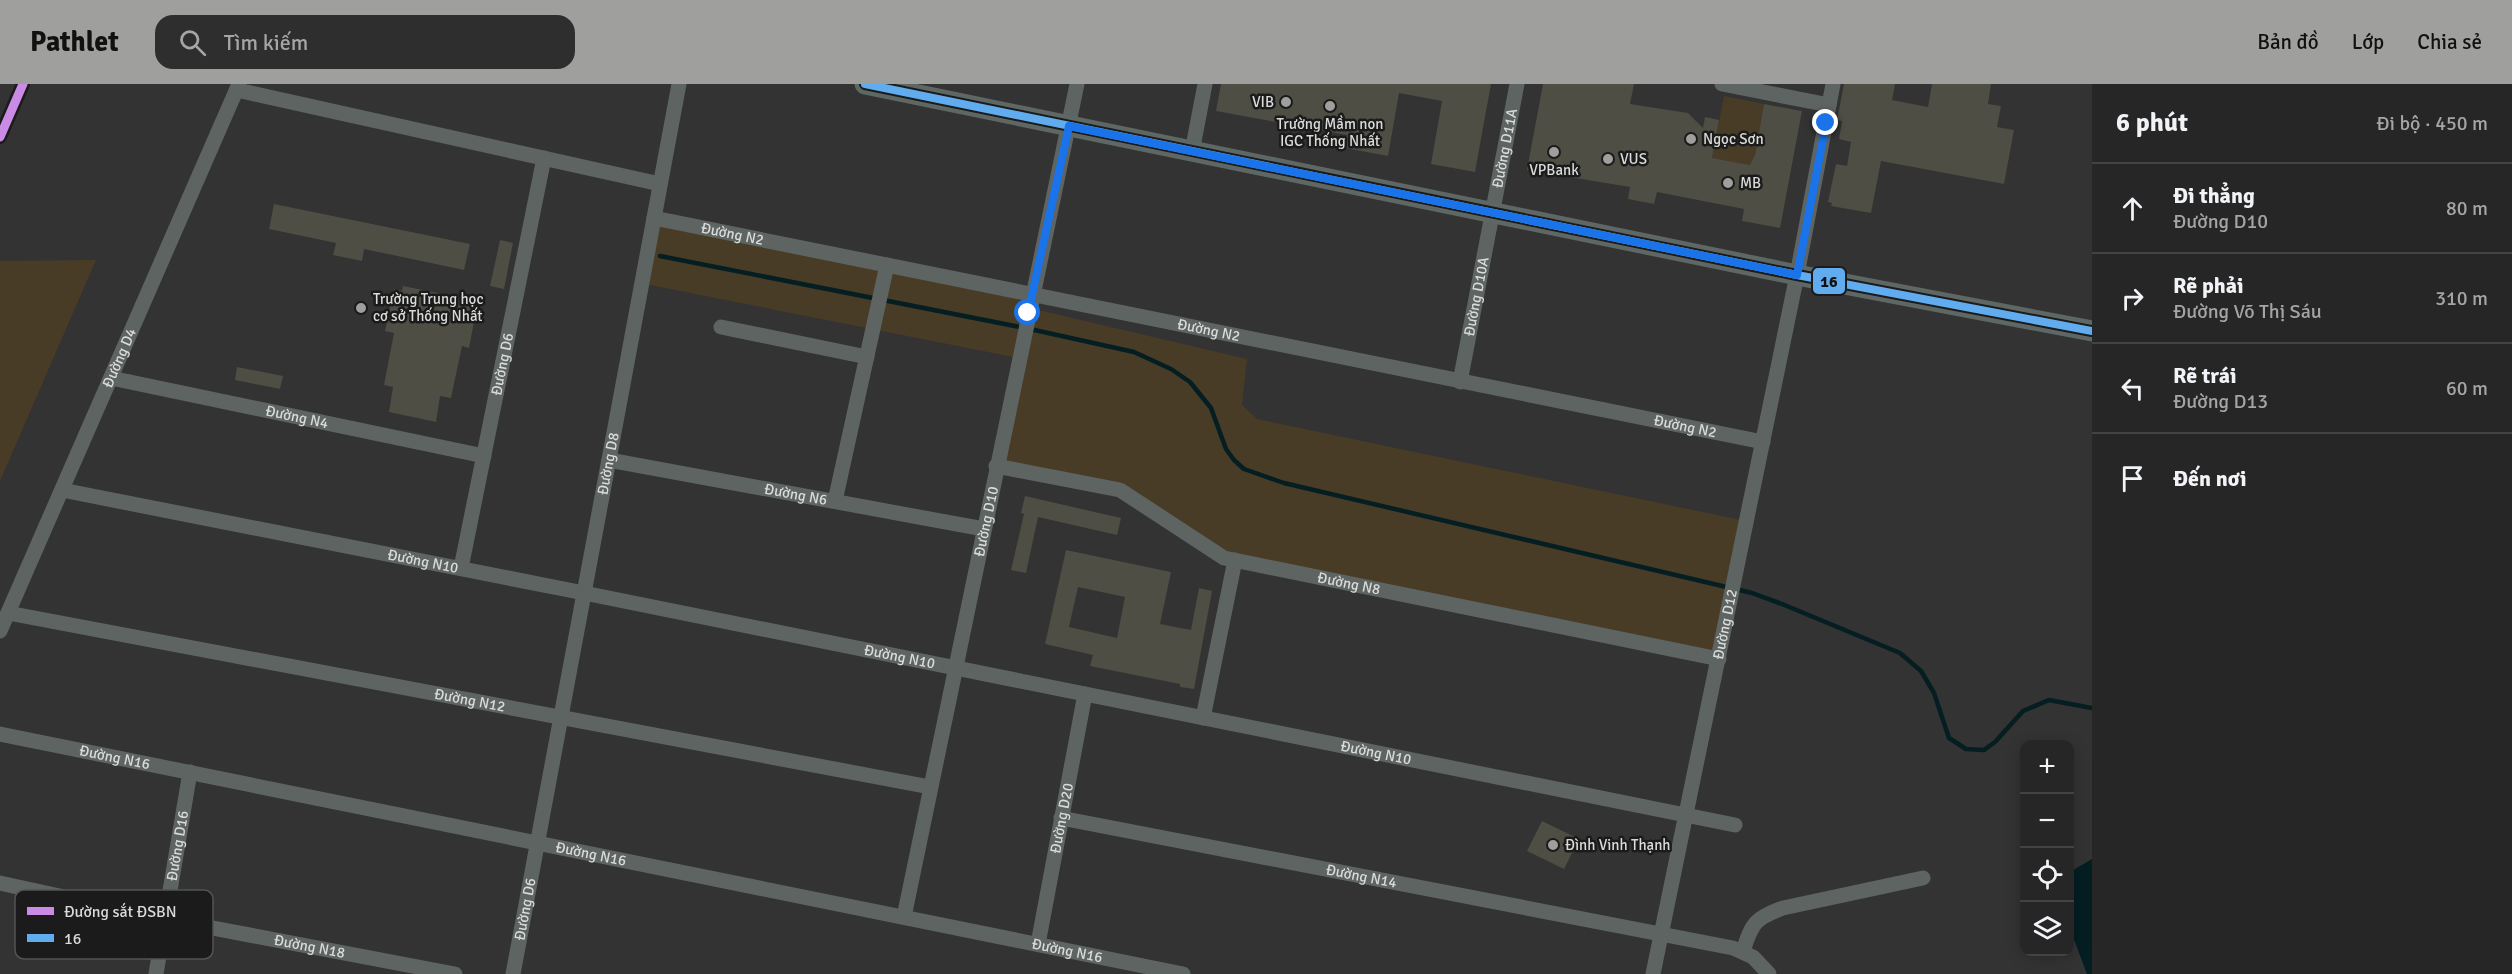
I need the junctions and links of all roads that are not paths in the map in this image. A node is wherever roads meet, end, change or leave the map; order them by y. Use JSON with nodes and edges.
{"nodes":[{"id":1,"x":679,"y":84,"type":"edge"},
{"id":2,"x":865,"y":84,"type":"edge"},
{"id":3,"x":1077,"y":84,"type":"edge"},
{"id":4,"x":1205,"y":84,"type":"edge"},
{"id":5,"x":1517,"y":84,"type":"edge"},
{"id":6,"x":1722,"y":84,"type":"edge"},
{"id":7,"x":1833,"y":84,"type":"edge"},
{"id":8,"x":238,"y":87,"type":"edge"},
{"id":9,"x":933,"y":91,"type":"edge"},
{"id":10,"x":1829,"y":105,"type":"junction"},
{"id":11,"x":1069,"y":126,"type":"junction"},
{"id":12,"x":1192,"y":152,"type":"junction"},
{"id":13,"x":544,"y":158,"type":"junction"},
{"id":14,"x":660,"y":184,"type":"junction"},
{"id":15,"x":1493,"y":212,"type":"junction"},
{"id":16,"x":654,"y":218,"type":"junction"},
{"id":17,"x":887,"y":265,"type":"junction"},
{"id":18,"x":1797,"y":275,"type":"junction"},
{"id":19,"x":1032,"y":294,"type":"junction"},
{"id":20,"x":721,"y":327,"type":"dead end"},
{"id":21,"x":2092,"y":331,"type":"edge"},
{"id":22,"x":867,"y":357,"type":"junction"},
{"id":23,"x":111,"y":378,"type":"junction"},
{"id":24,"x":1460,"y":382,"type":"junction"},
{"id":25,"x":1763,"y":442,"type":"junction"},
{"id":26,"x":484,"y":456,"type":"junction"},
{"id":27,"x":609,"y":460,"type":"junction"},
{"id":28,"x":996,"y":466,"type":"junction"},
{"id":29,"x":62,"y":490,"type":"junction"},
{"id":30,"x":835,"y":501,"type":"junction"},
{"id":31,"x":984,"y":528,"type":"junction"},
{"id":32,"x":1235,"y":560,"type":"junction"},
{"id":33,"x":461,"y":568,"type":"junction"},
{"id":34,"x":584,"y":593,"type":"junction"},
{"id":35,"x":8,"y":613,"type":"junction"},
{"id":36,"x":0,"y":631,"type":"edge"},
{"id":37,"x":1719,"y":659,"type":"junction"},
{"id":38,"x":955,"y":668,"type":"junction"},
{"id":39,"x":1085,"y":694,"type":"junction"},
{"id":40,"x":561,"y":717,"type":"junction"},
{"id":41,"x":1203,"y":718,"type":"junction"},
{"id":42,"x":0,"y":734,"type":"edge"},
{"id":43,"x":190,"y":772,"type":"junction"},
{"id":44,"x":930,"y":788,"type":"junction"},
{"id":45,"x":1686,"y":815,"type":"junction"},
{"id":46,"x":1062,"y":818,"type":"junction"},
{"id":47,"x":1735,"y":825,"type":"dead end"},
{"id":48,"x":537,"y":843,"type":"junction"},
{"id":49,"x":1923,"y":878,"type":"dead end"},
{"id":50,"x":0,"y":884,"type":"edge"},
{"id":51,"x":28,"y":890,"type":"edge"},
{"id":52,"x":170,"y":890,"type":"edge"},
{"id":53,"x":904,"y":917,"type":"junction"},
{"id":54,"x":213,"y":928,"type":"edge"},
{"id":55,"x":1662,"y":934,"type":"junction"},
{"id":56,"x":1038,"y":944,"type":"junction"},
{"id":57,"x":1743,"y":951,"type":"junction"},
{"id":58,"x":158,"y":959,"type":"edge"},
{"id":59,"x":156,"y":974,"type":"edge"},
{"id":60,"x":455,"y":974,"type":"edge"},
{"id":61,"x":513,"y":974,"type":"edge"},
{"id":62,"x":1183,"y":974,"type":"edge"},
{"id":63,"x":1653,"y":974,"type":"edge"},
{"id":64,"x":1769,"y":974,"type":"edge"}],
"edges":[{"from":1,"to":14,"type":"street","name":"Đường D8"},
{"from":2,"to":9,"type":"main road"},
{"from":3,"to":11,"type":"street","name":"Đường D10"},
{"from":4,"to":12,"type":"street"},
{"from":5,"to":15,"type":"street","name":"Đường D11A"},
{"from":6,"to":10,"type":"street"},
{"from":7,"to":10,"type":"street","name":"Đường D12"},
{"from":8,"to":13,"type":"street"},
{"from":8,"to":23,"type":"street","name":"Đường D4"},
{"from":9,"to":11,"type":"main road"},
{"from":10,"to":18,"type":"street","name":"Đường D12"},
{"from":11,"to":12,"type":"main road"},
{"from":11,"to":19,"type":"street","name":"Đường D10"},
{"from":12,"to":15,"type":"main road"},
{"from":13,"to":14,"type":"street"},
{"from":13,"to":26,"type":"street","name":"Đường D6"},
{"from":14,"to":16,"type":"street","name":"Đường D8"},
{"from":15,"to":18,"type":"main road"},
{"from":15,"to":24,"type":"street","name":"Đường D10A"},
{"from":16,"to":17,"type":"street","name":"Đường N2"},
{"from":16,"to":27,"type":"street","name":"Đường D8"},
{"from":17,"to":19,"type":"street","name":"Đường N2"},
{"from":17,"to":22,"type":"street"},
{"from":18,"to":21,"type":"main road"},
{"from":18,"to":25,"type":"street","name":"Đường D12"},
{"from":19,"to":24,"type":"street","name":"Đường N2"},
{"from":19,"to":28,"type":"street","name":"Đường D10"},
{"from":20,"to":22,"type":"street"},
{"from":22,"to":30,"type":"street"},
{"from":23,"to":26,"type":"street","name":"Đường N4"},
{"from":23,"to":29,"type":"street","name":"Đường D4"},
{"from":24,"to":25,"type":"street","name":"Đường N2"},
{"from":25,"to":37,"type":"street","name":"Đường D12"},
{"from":26,"to":33,"type":"street","name":"Đường D6"},
{"from":27,"to":30,"type":"street","name":"Đường N6"},
{"from":27,"to":34,"type":"street","name":"Đường D8"},
{"from":28,"to":31,"type":"street","name":"Đường D10"},
{"from":28,"to":32,"type":"street","name":"Đường N8"},
{"from":29,"to":33,"type":"street","name":"Đường N10"},
{"from":29,"to":35,"type":"street","name":"Đường D4"},
{"from":30,"to":31,"type":"street","name":"Đường N6"},
{"from":31,"to":38,"type":"street","name":"Đường D10"},
{"from":32,"to":37,"type":"street","name":"Đường N8"},
{"from":32,"to":41,"type":"street"},
{"from":33,"to":34,"type":"street","name":"Đường N10"},
{"from":34,"to":38,"type":"street","name":"Đường N10"},
{"from":34,"to":40,"type":"street","name":"Đường D8"},
{"from":35,"to":36,"type":"street","name":"Đường D4"},
{"from":35,"to":40,"type":"street","name":"Đường N12"},
{"from":37,"to":45,"type":"street","name":"Đường D12"},
{"from":38,"to":39,"type":"street","name":"Đường N10"},
{"from":38,"to":44,"type":"street","name":"Đường D10"},
{"from":39,"to":41,"type":"street","name":"Đường N10"},
{"from":39,"to":46,"type":"street","name":"Đường D20"},
{"from":40,"to":44,"type":"street","name":"Đường N12"},
{"from":40,"to":48,"type":"street","name":"Đường D8"},
{"from":41,"to":45,"type":"street","name":"Đường N10"},
{"from":42,"to":43,"type":"street","name":"Đường N16"},
{"from":43,"to":48,"type":"street","name":"Đường N16"},
{"from":43,"to":52,"type":"street","name":"Đường D16"},
{"from":44,"to":53,"type":"street","name":"Đường D10"},
{"from":45,"to":47,"type":"street","name":"Đường N10"},
{"from":45,"to":55,"type":"street","name":"Đường D12"},
{"from":46,"to":55,"type":"street","name":"Đường N14"},
{"from":46,"to":56,"type":"street","name":"Đường D20"},
{"from":48,"to":53,"type":"street","name":"Đường N16"},
{"from":48,"to":61,"type":"street","name":"Đường D6"},
{"from":49,"to":57,"type":"street"},
{"from":50,"to":51,"type":"street"},
{"from":53,"to":56,"type":"street","name":"Đường N16"},
{"from":54,"to":60,"type":"street","name":"Đường N18"},
{"from":55,"to":57,"type":"street","name":"Đường N14"},
{"from":55,"to":63,"type":"street","name":"Đường D12"},
{"from":56,"to":62,"type":"street","name":"Đường N16"},
{"from":57,"to":64,"type":"street"},
{"from":58,"to":59,"type":"street"}]}
